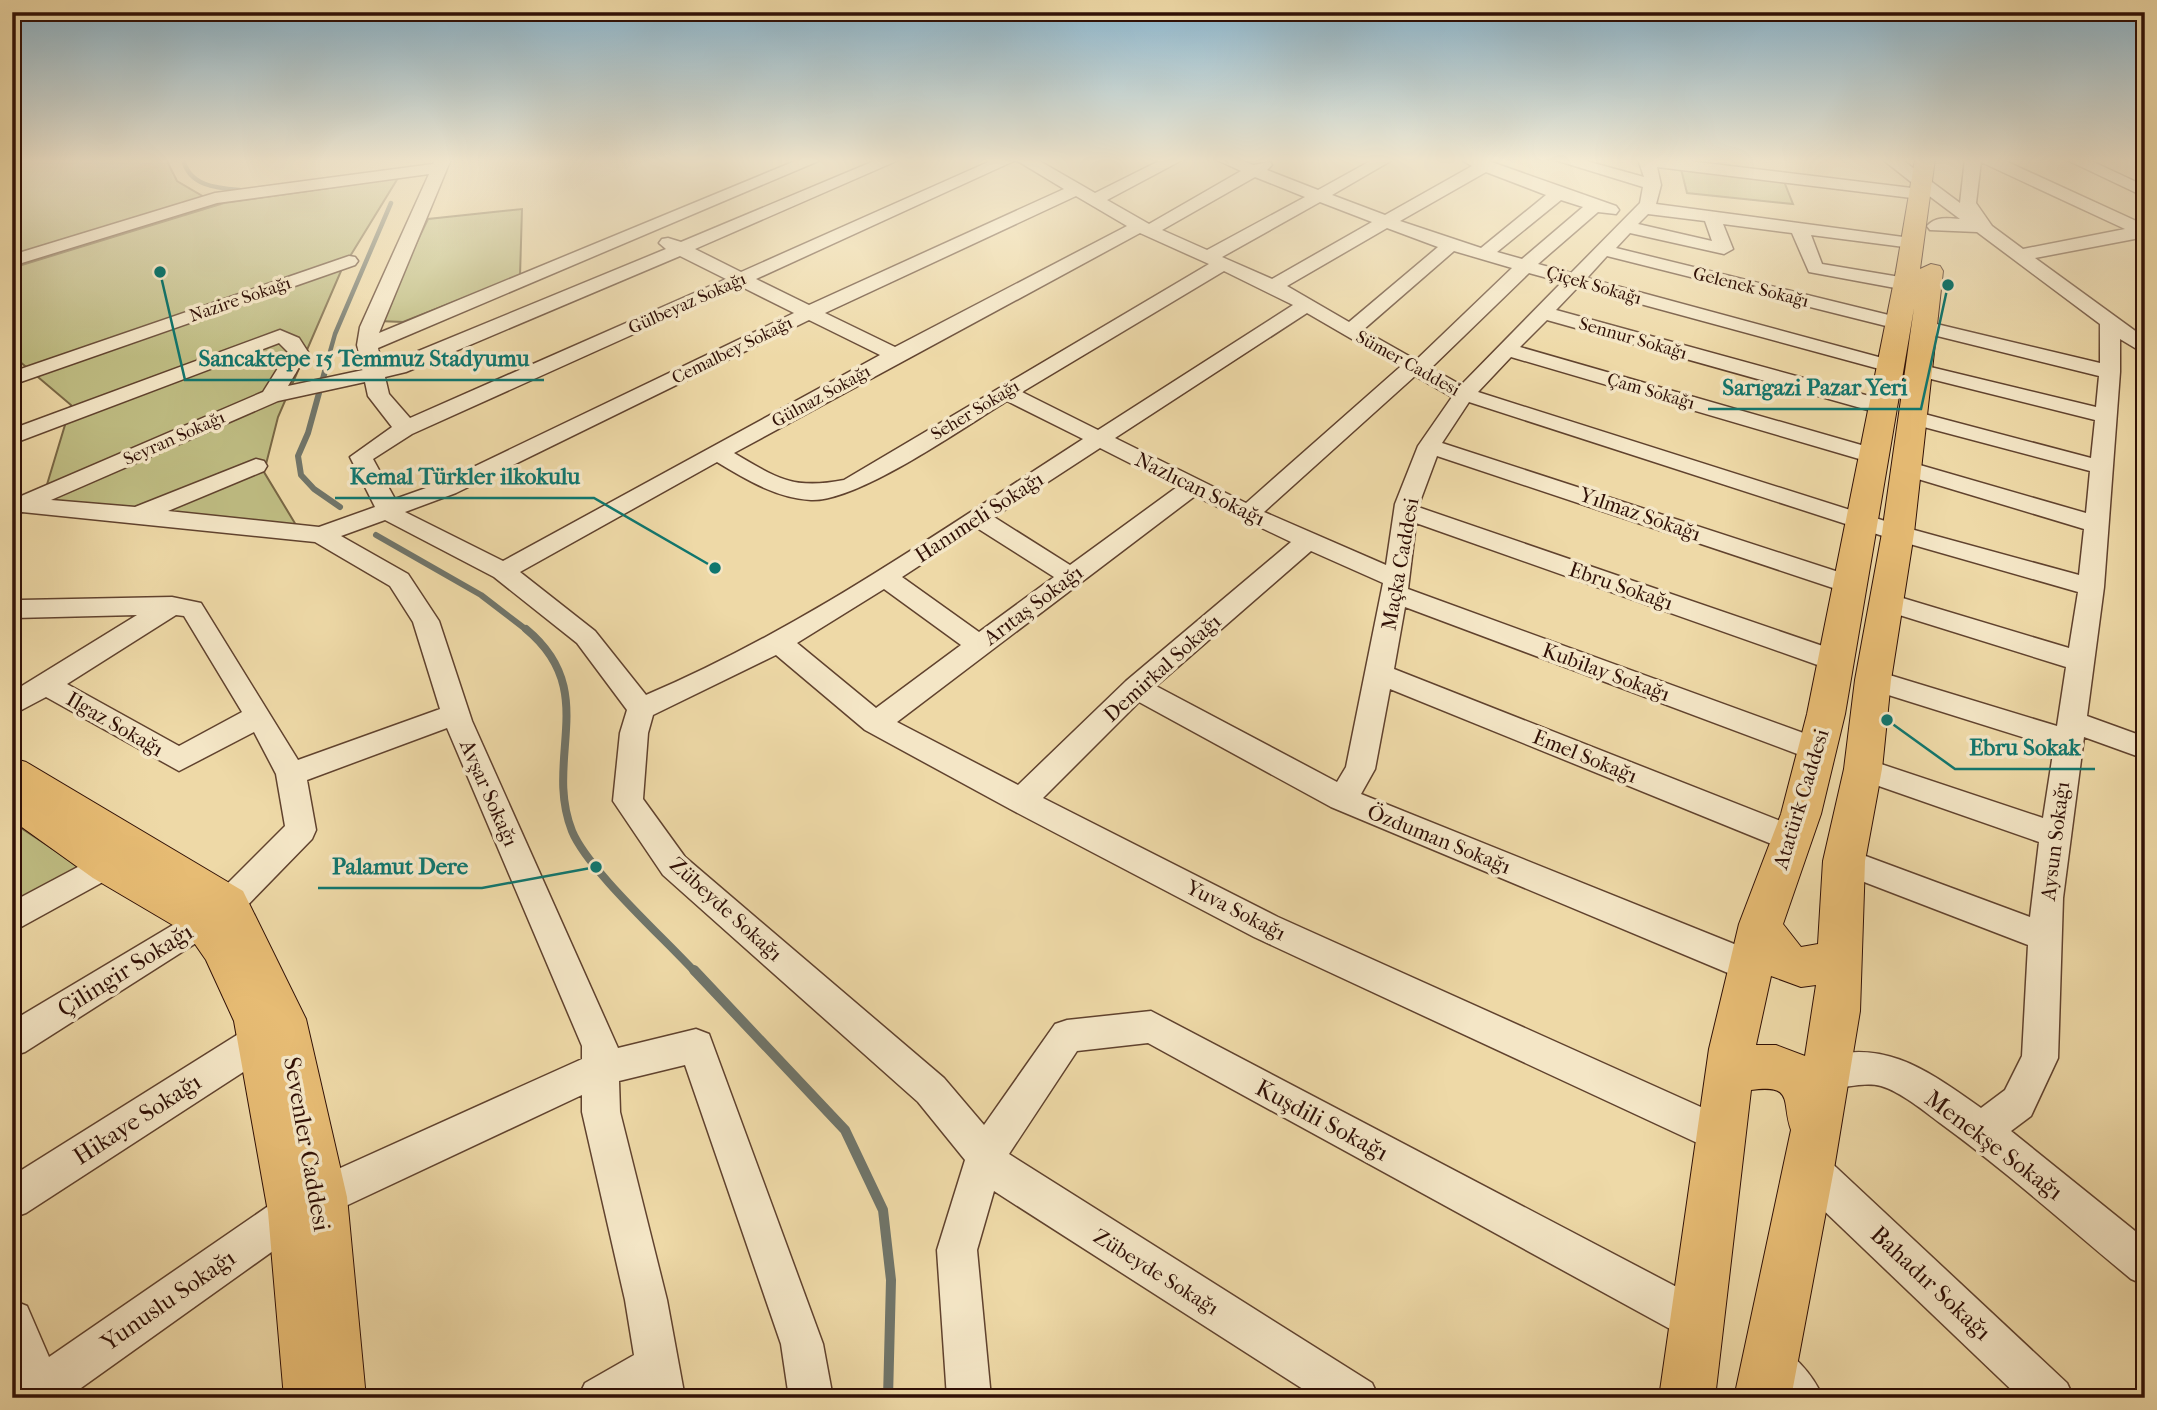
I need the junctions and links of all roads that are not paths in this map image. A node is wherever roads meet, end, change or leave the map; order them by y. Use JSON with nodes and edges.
{"nodes":[{"id":1,"x":129,"y":225,"type":"edge"},
{"id":2,"x":415,"y":225,"type":"edge"},
{"id":3,"x":653,"y":225,"type":"edge"},
{"id":4,"x":737,"y":225,"type":"edge"},
{"id":5,"x":862,"y":225,"type":"edge"},
{"id":6,"x":1015,"y":225,"type":"edge"},
{"id":7,"x":1139,"y":225,"type":"edge"},
{"id":8,"x":1151,"y":225,"type":"edge"},
{"id":9,"x":1274,"y":225,"type":"edge"},
{"id":10,"x":1381,"y":225,"type":"edge"},
{"id":11,"x":1394,"y":225,"type":"edge"},
{"id":12,"x":1520,"y":225,"type":"edge"},
{"id":13,"x":1572,"y":225,"type":"edge"},
{"id":14,"x":1628,"y":225,"type":"edge"},
{"id":15,"x":1657,"y":225,"type":"edge"},
{"id":16,"x":1715,"y":225,"type":"edge"},
{"id":17,"x":1759,"y":225,"type":"edge"},
{"id":18,"x":1815,"y":225,"type":"edge"},
{"id":19,"x":1915,"y":225,"type":"edge"},
{"id":20,"x":1918,"y":225,"type":"edge"},
{"id":21,"x":1964,"y":225,"type":"edge"},
{"id":22,"x":1981,"y":225,"type":"edge"},
{"id":23,"x":1985,"y":227,"type":"junction"},
{"id":24,"x":1145,"y":228,"type":"junction"},
{"id":25,"x":643,"y":229,"type":"junction"},
{"id":26,"x":1800,"y":230,"type":"junction"},
{"id":27,"x":2144,"y":232,"type":"edge"},
{"id":28,"x":1451,"y":245,"type":"junction"},
{"id":29,"x":679,"y":249,"type":"junction"},
{"id":30,"x":1604,"y":250,"type":"junction"},
{"id":31,"x":1484,"y":254,"type":"junction"},
{"id":32,"x":2022,"y":255,"type":"junction"},
{"id":33,"x":1217,"y":260,"type":"junction"},
{"id":34,"x":12,"y":261,"type":"edge"},
{"id":35,"x":349,"y":261,"type":"dead end"},
{"id":36,"x":1525,"y":266,"type":"junction"},
{"id":37,"x":738,"y":280,"type":"junction"},
{"id":38,"x":1576,"y":281,"type":"junction"},
{"id":39,"x":1906,"y":284,"type":"junction"},
{"id":40,"x":1273,"y":286,"type":"junction"},
{"id":41,"x":1306,"y":305,"type":"junction"},
{"id":42,"x":809,"y":312,"type":"junction"},
{"id":43,"x":1545,"y":313,"type":"junction"},
{"id":44,"x":2110,"y":321,"type":"junction"},
{"id":45,"x":1911,"y":325,"type":"junction"},
{"id":46,"x":1350,"y":331,"type":"junction"},
{"id":47,"x":367,"y":345,"type":"junction"},
{"id":48,"x":2145,"y":348,"type":"edge"},
{"id":49,"x":1508,"y":351,"type":"junction"},
{"id":50,"x":895,"y":355,"type":"junction"},
{"id":51,"x":1415,"y":368,"type":"junction"},
{"id":52,"x":1904,"y":368,"type":"junction"},
{"id":53,"x":2110,"y":372,"type":"junction"},
{"id":54,"x":373,"y":375,"type":"junction"},
{"id":55,"x":12,"y":379,"type":"edge"},
{"id":56,"x":1006,"y":392,"type":"junction"},
{"id":57,"x":1464,"y":394,"type":"junction"},
{"id":58,"x":271,"y":396,"type":"junction"},
{"id":59,"x":1898,"y":412,"type":"junction"},
{"id":60,"x":2105,"y":416,"type":"junction"},
{"id":61,"x":404,"y":429,"type":"junction"},
{"id":62,"x":12,"y":437,"type":"edge"},
{"id":63,"x":1101,"y":440,"type":"junction"},
{"id":64,"x":1429,"y":446,"type":"junction"},
{"id":65,"x":717,"y":453,"type":"junction"},
{"id":66,"x":1890,"y":462,"type":"junction"},
{"id":67,"x":256,"y":466,"type":"dead end"},
{"id":68,"x":2100,"y":467,"type":"junction"},
{"id":69,"x":1192,"y":487,"type":"junction"},
{"id":70,"x":16,"y":507,"type":"edge"},
{"id":71,"x":388,"y":509,"type":"junction"},
{"id":72,"x":1406,"y":511,"type":"junction"},
{"id":73,"x":1248,"y":514,"type":"junction"},
{"id":74,"x":138,"y":515,"type":"junction"},
{"id":75,"x":977,"y":517,"type":"junction"},
{"id":76,"x":1863,"y":522,"type":"junction"},
{"id":77,"x":2095,"y":524,"type":"junction"},
{"id":78,"x":1898,"y":533,"type":"junction"},
{"id":79,"x":321,"y":535,"type":"junction"},
{"id":80,"x":1308,"y":541,"type":"junction"},
{"id":81,"x":503,"y":571,"type":"junction"},
{"id":82,"x":1071,"y":577,"type":"junction"},
{"id":83,"x":886,"y":578,"type":"junction"},
{"id":84,"x":1851,"y":585,"type":"junction"},
{"id":85,"x":1396,"y":587,"type":"junction"},
{"id":86,"x":2091,"y":587,"type":"junction"},
{"id":87,"x":1886,"y":602,"type":"junction"},
{"id":88,"x":172,"y":606,"type":"junction"},
{"id":89,"x":13,"y":608,"type":"edge"},
{"id":90,"x":779,"y":643,"type":"junction"},
{"id":91,"x":979,"y":645,"type":"junction"},
{"id":92,"x":1836,"y":661,"type":"junction"},
{"id":93,"x":2079,"y":662,"type":"junction"},
{"id":94,"x":1380,"y":674,"type":"junction"},
{"id":95,"x":1873,"y":680,"type":"junction"},
{"id":96,"x":46,"y":684,"type":"junction"},
{"id":97,"x":1136,"y":688,"type":"junction"},
{"id":98,"x":12,"y":705,"type":"edge"},
{"id":99,"x":641,"y":709,"type":"junction"},
{"id":100,"x":456,"y":714,"type":"junction"},
{"id":101,"x":259,"y":716,"type":"junction"},
{"id":102,"x":875,"y":723,"type":"junction"},
{"id":103,"x":2070,"y":731,"type":"junction"},
{"id":104,"x":2145,"y":748,"type":"edge"},
{"id":105,"x":1818,"y":750,"type":"junction"},
{"id":106,"x":1863,"y":769,"type":"junction"},
{"id":107,"x":12,"y":773,"type":"edge"},
{"id":108,"x":290,"y":774,"type":"junction"},
{"id":109,"x":12,"y":799,"type":"edge"},
{"id":110,"x":1342,"y":799,"type":"junction"},
{"id":111,"x":1021,"y":801,"type":"junction"},
{"id":112,"x":2055,"y":835,"type":"junction"},
{"id":113,"x":1790,"y":838,"type":"junction"},
{"id":114,"x":122,"y":857,"type":"junction"},
{"id":115,"x":1844,"y":861,"type":"junction"},
{"id":116,"x":215,"y":913,"type":"junction"},
{"id":117,"x":12,"y":918,"type":"edge"},
{"id":118,"x":1762,"y":924,"type":"junction"},
{"id":119,"x":2045,"y":937,"type":"junction"},
{"id":120,"x":1840,"y":955,"type":"junction"},
{"id":121,"x":1752,"y":967,"type":"junction"},
{"id":122,"x":12,"y":1040,"type":"edge"},
{"id":123,"x":261,"y":1040,"type":"junction"},
{"id":124,"x":600,"y":1069,"type":"junction"},
{"id":125,"x":1826,"y":1073,"type":"junction"},
{"id":126,"x":1728,"y":1075,"type":"junction"},
{"id":127,"x":1981,"y":1130,"type":"junction"},
{"id":128,"x":1718,"y":1134,"type":"junction"},
{"id":129,"x":1812,"y":1151,"type":"junction"},
{"id":130,"x":985,"y":1156,"type":"junction"},
{"id":131,"x":12,"y":1199,"type":"edge"},
{"id":132,"x":308,"y":1205,"type":"junction"},
{"id":133,"x":2145,"y":1265,"type":"edge"},
{"id":134,"x":1696,"y":1320,"type":"junction"},
{"id":135,"x":12,"y":1321,"type":"edge"},
{"id":136,"x":660,"y":1382,"type":"edge"},
{"id":137,"x":1777,"y":1386,"type":"edge"},
{"id":138,"x":43,"y":1393,"type":"edge"},
{"id":139,"x":312,"y":1398,"type":"edge"},
{"id":140,"x":338,"y":1398,"type":"edge"},
{"id":141,"x":600,"y":1398,"type":"edge"},
{"id":142,"x":811,"y":1398,"type":"edge"},
{"id":143,"x":969,"y":1398,"type":"edge"},
{"id":144,"x":1357,"y":1398,"type":"edge"},
{"id":145,"x":1687,"y":1398,"type":"edge"},
{"id":146,"x":2052,"y":1398,"type":"edge"}],
"edges":[{"from":1,"to":34,"type":"street"},
{"from":2,"to":47,"type":"street"},
{"from":3,"to":25,"type":"street"},
{"from":4,"to":29,"type":"street","name":"Seyran Sokağı"},
{"from":5,"to":37,"type":"street","name":"Gülbeyaz Sokağı"},
{"from":6,"to":42,"type":"street","name":"Cemalbey Sokağı"},
{"from":7,"to":24,"type":"street","name":"Sümer Caddesi"},
{"from":8,"to":24,"type":"street","name":"Gülnaz Sokağı"},
{"from":9,"to":33,"type":"street","name":"Seher Sokağı"},
{"from":10,"to":40,"type":"street"},
{"from":11,"to":28,"type":"street","name":"Çiçek Sokağı"},
{"from":12,"to":31,"type":"street"},
{"from":13,"to":36,"type":"street"},
{"from":14,"to":30,"type":"street","name":"Maçka Caddesi"},
{"from":15,"to":16,"type":"street"},
{"from":17,"to":26,"type":"street"},
{"from":18,"to":26,"type":"street"},
{"from":19,"to":39,"type":"main road","name":"Atatürk Caddesi"},
{"from":20,"to":45,"type":"main road","name":"Atatürk Caddesi"},
{"from":21,"to":23,"type":"street"},
{"from":22,"to":23,"type":"street"},
{"from":23,"to":32,"type":"street"},
{"from":24,"to":33,"type":"street","name":"Sümer Caddesi"},
{"from":24,"to":50,"type":"street","name":"Gülnaz Sokağı"},
{"from":25,"to":29,"type":"street"},
{"from":25,"to":47,"type":"street"},
{"from":26,"to":39,"type":"street"},
{"from":27,"to":32,"type":"street"},
{"from":28,"to":31,"type":"street","name":"Çiçek Sokağı"},
{"from":28,"to":46,"type":"street"},
{"from":29,"to":37,"type":"street"},
{"from":29,"to":54,"type":"street","name":"Seyran Sokağı"},
{"from":30,"to":38,"type":"street","name":"Maçka Caddesi"},
{"from":30,"to":45,"type":"street","name":"Gelenek Sokağı"},
{"from":31,"to":36,"type":"street","name":"Çiçek Sokağı"},
{"from":32,"to":44,"type":"street"},
{"from":33,"to":40,"type":"street","name":"Sümer Caddesi"},
{"from":33,"to":56,"type":"street","name":"Seher Sokağı"},
{"from":35,"to":55,"type":"street","name":"Nazire Sokağı"},
{"from":36,"to":38,"type":"street","name":"Çiçek Sokağı"},
{"from":36,"to":51,"type":"street"},
{"from":37,"to":42,"type":"street"},
{"from":37,"to":61,"type":"street","name":"Gülbeyaz Sokağı"},
{"from":38,"to":43,"type":"street","name":"Maçka Caddesi"},
{"from":38,"to":52,"type":"street","name":"Çiçek Sokağı"},
{"from":39,"to":45,"type":"main road","name":"Atatürk Caddesi"},
{"from":40,"to":41,"type":"street","name":"Sümer Caddesi"},
{"from":41,"to":46,"type":"street","name":"Sümer Caddesi"},
{"from":41,"to":63,"type":"street","name":"Hanımeli Sokağı"},
{"from":42,"to":50,"type":"street"},
{"from":42,"to":71,"type":"street","name":"Cemalbey Sokağı"},
{"from":43,"to":49,"type":"street","name":"Maçka Caddesi"},
{"from":43,"to":59,"type":"street","name":"Sennur Sokağı"},
{"from":44,"to":48,"type":"street"},
{"from":44,"to":53,"type":"street","name":"Aysun Sokağı"},
{"from":45,"to":52,"type":"main road","name":"Atatürk Caddesi"},
{"from":45,"to":53,"type":"street","name":"Gelenek Sokağı"},
{"from":46,"to":51,"type":"street","name":"Sümer Caddesi"},
{"from":47,"to":54,"type":"street"},
{"from":49,"to":57,"type":"street","name":"Maçka Caddesi"},
{"from":49,"to":66,"type":"street","name":"Çam Sokağı"},
{"from":50,"to":65,"type":"street","name":"Gülnaz Sokağı"},
{"from":51,"to":57,"type":"street","name":"Sümer Caddesi"},
{"from":51,"to":73,"type":"street"},
{"from":52,"to":59,"type":"main road","name":"Atatürk Caddesi"},
{"from":52,"to":60,"type":"street","name":"Çiçek Sokağı"},
{"from":53,"to":60,"type":"street","name":"Aysun Sokağı"},
{"from":54,"to":58,"type":"street","name":"Seyran Sokağı"},
{"from":54,"to":61,"type":"street"},
{"from":56,"to":63,"type":"street","name":"Nazlıcan Sokağı"},
{"from":56,"to":65,"type":"street","name":"Seher Sokağı"},
{"from":57,"to":64,"type":"street","name":"Maçka Caddesi"},
{"from":57,"to":76,"type":"street","name":"Sümer Caddesi"},
{"from":58,"to":62,"type":"street"},
{"from":58,"to":70,"type":"street","name":"Seyran Sokağı"},
{"from":59,"to":66,"type":"main road","name":"Atatürk Caddesi"},
{"from":59,"to":68,"type":"street","name":"Sennur Sokağı"},
{"from":60,"to":68,"type":"street","name":"Aysun Sokağı"},
{"from":61,"to":71,"type":"street"},
{"from":63,"to":69,"type":"street","name":"Nazlıcan Sokağı"},
{"from":63,"to":75,"type":"street","name":"Hanımeli Sokağı"},
{"from":64,"to":72,"type":"street","name":"Maçka Caddesi"},
{"from":64,"to":84,"type":"street","name":"Yılmaz Sokağı"},
{"from":65,"to":81,"type":"street","name":"Gülnaz Sokağı"},
{"from":66,"to":76,"type":"main road","name":"Atatürk Caddesi"},
{"from":66,"to":77,"type":"street","name":"Çam Sokağı"},
{"from":66,"to":78,"type":"main road","name":"Atatürk Caddesi"},
{"from":67,"to":74,"type":"street"},
{"from":68,"to":77,"type":"street","name":"Aysun Sokağı"},
{"from":69,"to":73,"type":"street","name":"Nazlıcan Sokağı"},
{"from":69,"to":82,"type":"street","name":"Arıtaş Sokağı"},
{"from":70,"to":74,"type":"street","name":"Avşar Sokağı"},
{"from":71,"to":79,"type":"street","name":"Cemalbey Sokağı"},
{"from":71,"to":81,"type":"street"},
{"from":72,"to":85,"type":"street","name":"Maçka Caddesi"},
{"from":72,"to":92,"type":"street","name":"Ebru Sokağı"},
{"from":73,"to":80,"type":"street","name":"Nazlıcan Sokağı"},
{"from":74,"to":79,"type":"street","name":"Avşar Sokağı"},
{"from":75,"to":82,"type":"street"},
{"from":75,"to":83,"type":"street","name":"Hanımeli Sokağı"},
{"from":76,"to":78,"type":"street","name":"Sümer Caddesi"},
{"from":76,"to":84,"type":"main road","name":"Atatürk Caddesi"},
{"from":77,"to":86,"type":"street","name":"Aysun Sokağı"},
{"from":78,"to":86,"type":"street","name":"Sümer Caddesi"},
{"from":78,"to":87,"type":"main road","name":"Atatürk Caddesi"},
{"from":79,"to":100,"type":"street","name":"Avşar Sokağı"},
{"from":80,"to":85,"type":"street","name":"Nazlıcan Sokağı"},
{"from":80,"to":97,"type":"street","name":"Demirkal Sokağı"},
{"from":81,"to":99,"type":"street"},
{"from":82,"to":91,"type":"street","name":"Arıtaş Sokağı"},
{"from":83,"to":90,"type":"street","name":"Hanımeli Sokağı"},
{"from":83,"to":91,"type":"street"},
{"from":84,"to":92,"type":"main road","name":"Atatürk Caddesi"},
{"from":85,"to":94,"type":"street","name":"Maçka Caddesi"},
{"from":85,"to":105,"type":"street","name":"Kubilay Sokağı"},
{"from":86,"to":93,"type":"street","name":"Aysun Sokağı"},
{"from":87,"to":93,"type":"street"},
{"from":87,"to":95,"type":"main road","name":"Atatürk Caddesi"},
{"from":88,"to":89,"type":"street"},
{"from":88,"to":96,"type":"street"},
{"from":88,"to":101,"type":"street"},
{"from":90,"to":99,"type":"street","name":"Hanımeli Sokağı"},
{"from":90,"to":102,"type":"street","name":"Yuva Sokağı"},
{"from":91,"to":102,"type":"street","name":"Arıtaş Sokağı"},
{"from":92,"to":105,"type":"main road","name":"Atatürk Caddesi"},
{"from":93,"to":103,"type":"street","name":"Aysun Sokağı"},
{"from":94,"to":110,"type":"street","name":"Maçka Caddesi"},
{"from":94,"to":113,"type":"street","name":"Emel Sokağı"},
{"from":95,"to":103,"type":"street"},
{"from":95,"to":106,"type":"main road","name":"Atatürk Caddesi"},
{"from":96,"to":98,"type":"street"},
{"from":96,"to":101,"type":"street","name":"Ilgaz Sokağı"},
{"from":97,"to":110,"type":"street","name":"Özduman Sokağı"},
{"from":97,"to":111,"type":"street","name":"Demirkal Sokağı"},
{"from":99,"to":130,"type":"street","name":"Zübeyde Sokağı"},
{"from":100,"to":108,"type":"street"},
{"from":100,"to":124,"type":"street","name":"Avşar Sokağı"},
{"from":101,"to":108,"type":"street"},
{"from":102,"to":111,"type":"street","name":"Yuva Sokağı"},
{"from":103,"to":104,"type":"street"},
{"from":103,"to":112,"type":"street","name":"Aysun Sokağı"},
{"from":105,"to":113,"type":"main road","name":"Atatürk Caddesi"},
{"from":106,"to":112,"type":"street"},
{"from":106,"to":115,"type":"main road","name":"Atatürk Caddesi"},
{"from":107,"to":114,"type":"main road","name":"Sevenler Caddesi"},
{"from":108,"to":116,"type":"street","name":"Çilingir Sokağı"},
{"from":109,"to":114,"type":"main road","name":"Sevenler Caddesi"},
{"from":110,"to":121,"type":"street","name":"Özduman Sokağı"},
{"from":111,"to":128,"type":"street","name":"Yuva Sokağı"},
{"from":112,"to":119,"type":"street","name":"Aysun Sokağı"},
{"from":113,"to":118,"type":"main road","name":"Atatürk Caddesi"},
{"from":114,"to":116,"type":"main road","name":"Sevenler Caddesi"},
{"from":114,"to":117,"type":"street"},
{"from":115,"to":119,"type":"street"},
{"from":115,"to":120,"type":"main road","name":"Atatürk Caddesi"},
{"from":116,"to":122,"type":"street","name":"Çilingir Sokağı"},
{"from":116,"to":123,"type":"main road","name":"Sevenler Caddesi"},
{"from":116,"to":132,"type":"main road","name":"Sevenler Caddesi"},
{"from":118,"to":120,"type":"main road"},
{"from":118,"to":121,"type":"main road","name":"Atatürk Caddesi"},
{"from":119,"to":127,"type":"street","name":"Aysun Sokağı"},
{"from":120,"to":125,"type":"main road","name":"Atatürk Caddesi"},
{"from":121,"to":126,"type":"main road","name":"Atatürk Caddesi"},
{"from":123,"to":131,"type":"street","name":"Hikaye Sokağı"},
{"from":123,"to":132,"type":"main road","name":"Sevenler Caddesi"},
{"from":124,"to":132,"type":"street","name":"Yunuslu Sokağı"},
{"from":124,"to":136,"type":"street","name":"Avşar Sokağı"},
{"from":124,"to":142,"type":"street","name":"Yunuslu Sokağı"},
{"from":125,"to":127,"type":"street","name":"Menekşe Sokağı"},
{"from":125,"to":129,"type":"main road","name":"Atatürk Caddesi"},
{"from":126,"to":128,"type":"main road","name":"Atatürk Caddesi"},
{"from":126,"to":129,"type":"main road"},
{"from":127,"to":133,"type":"street","name":"Menekşe Sokağı"},
{"from":128,"to":134,"type":"main road","name":"Atatürk Caddesi"},
{"from":129,"to":137,"type":"main road","name":"Atatürk Caddesi"},
{"from":129,"to":146,"type":"street","name":"Bahadır Sokağı"},
{"from":130,"to":134,"type":"street","name":"Kuşdili Sokağı"},
{"from":130,"to":143,"type":"street","name":"Kuşdili Sokağı"},
{"from":130,"to":144,"type":"street","name":"Zübeyde Sokağı"},
{"from":132,"to":138,"type":"street","name":"Yunuslu Sokağı"},
{"from":132,"to":139,"type":"main road","name":"Sevenler Caddesi"},
{"from":132,"to":140,"type":"main road","name":"Sevenler Caddesi"},
{"from":134,"to":145,"type":"main road","name":"Atatürk Caddesi"},
{"from":135,"to":138,"type":"street"},
{"from":136,"to":141,"type":"street"}]}
